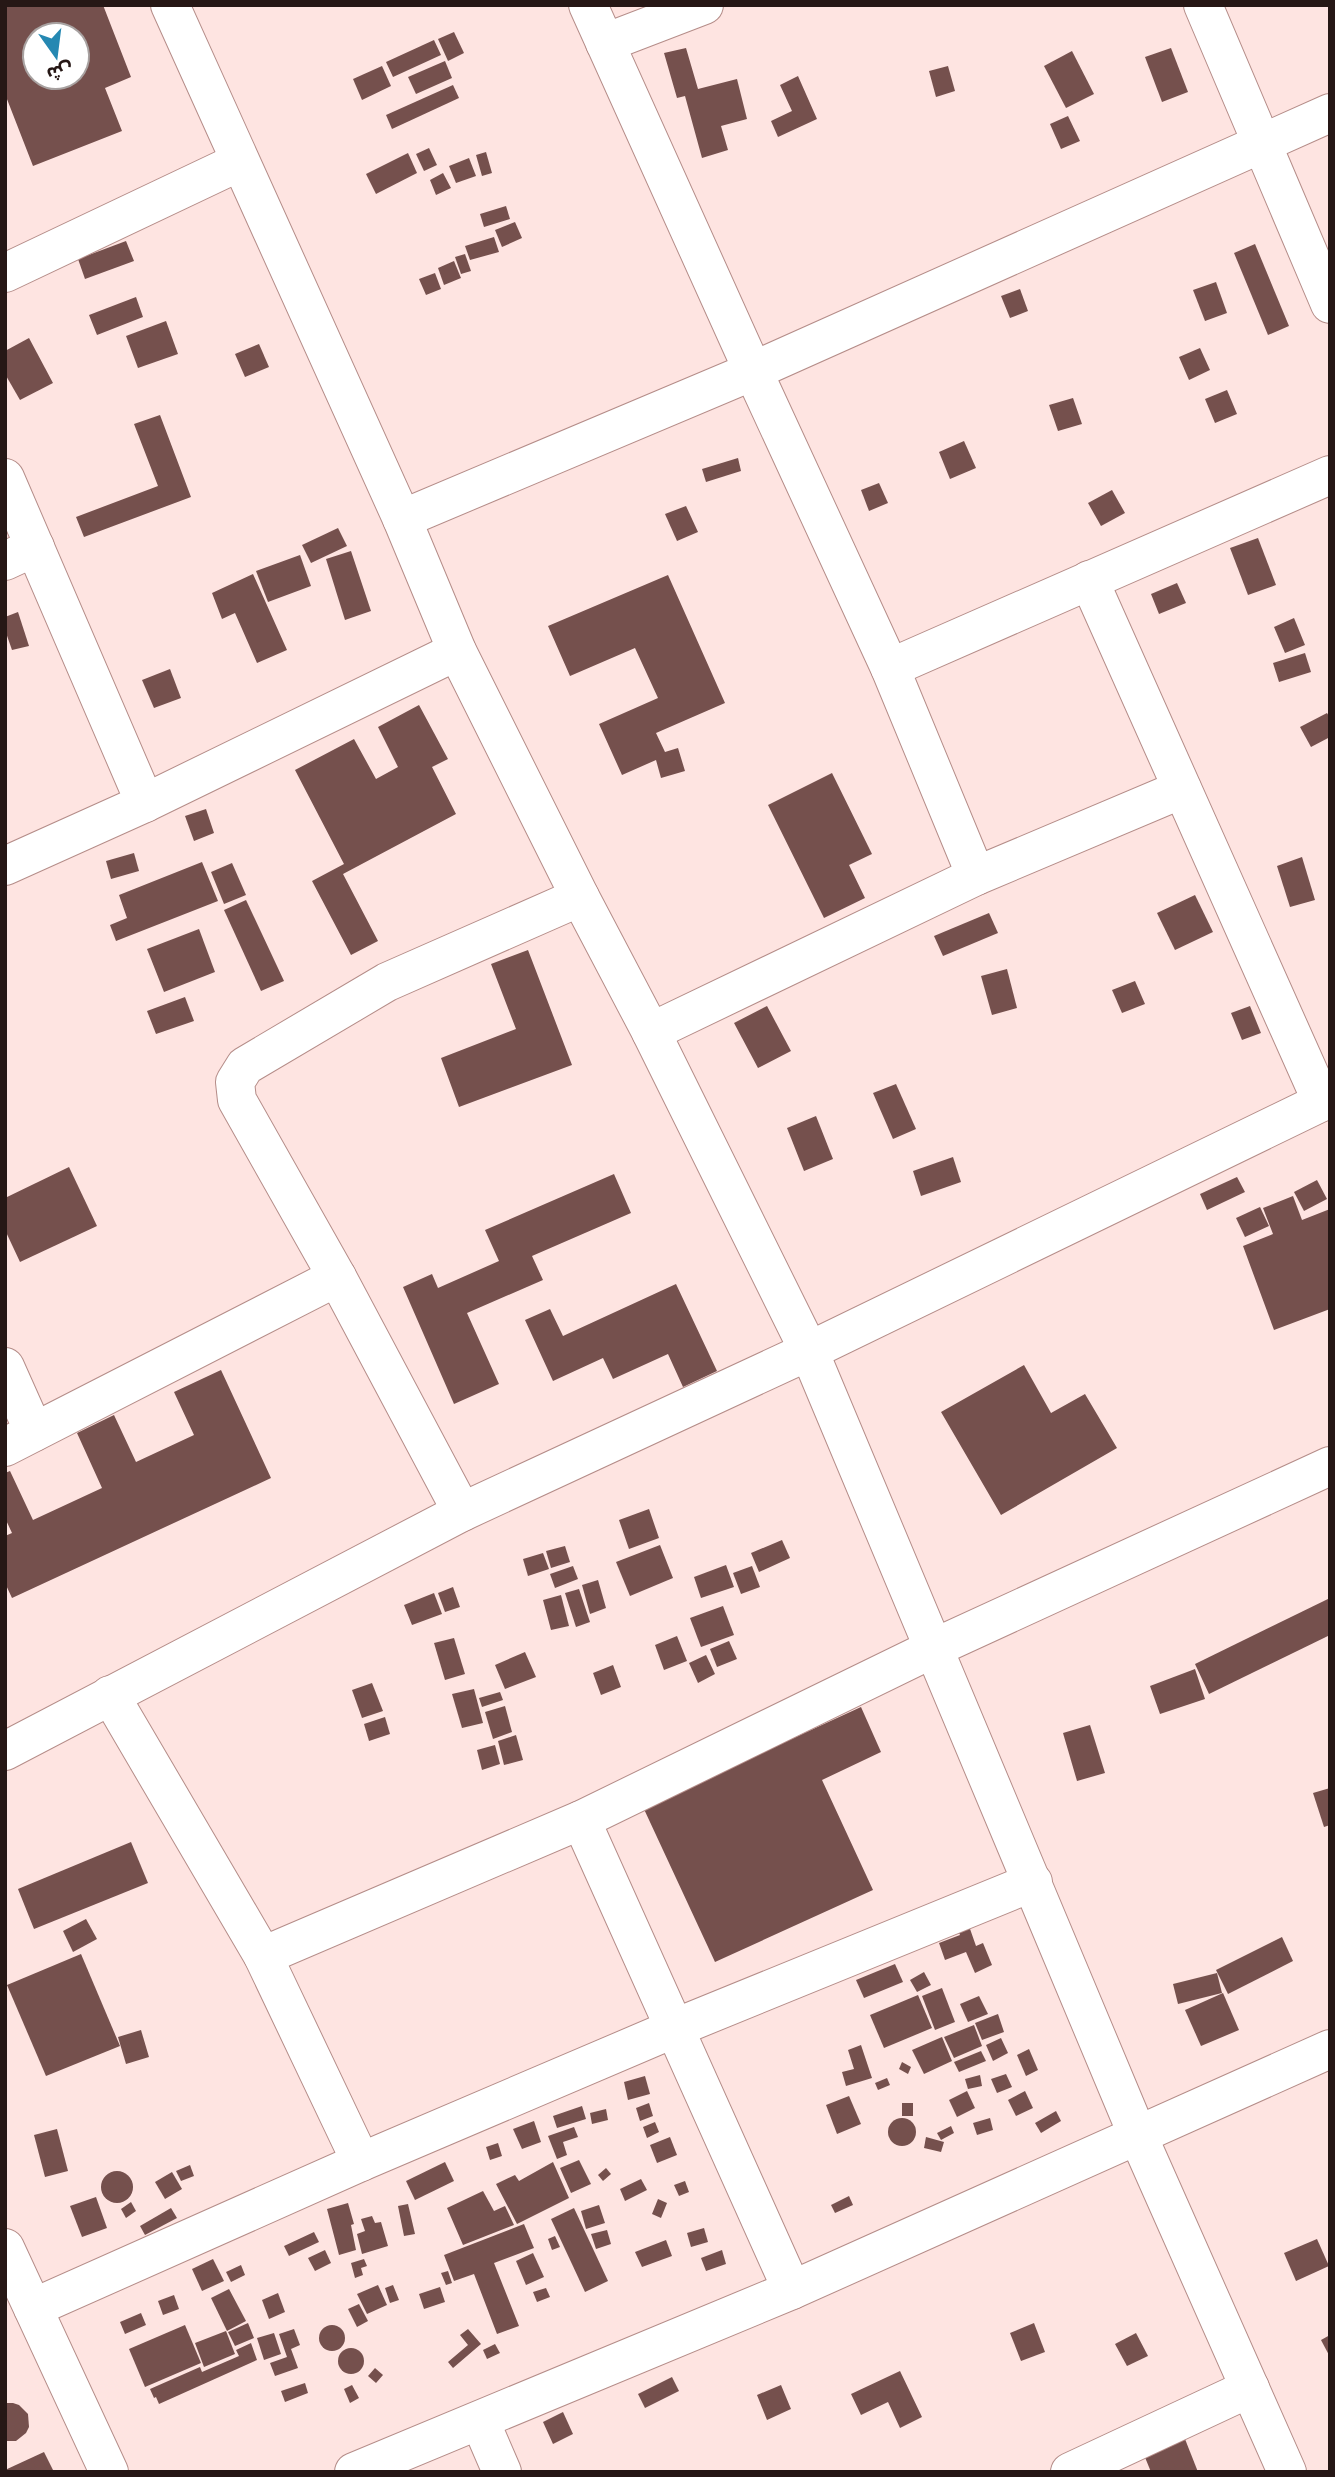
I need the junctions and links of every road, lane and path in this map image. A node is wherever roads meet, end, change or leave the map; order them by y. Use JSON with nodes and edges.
{"nodes":[{"id":1,"x":588,"y":5,"type":"edge"},
{"id":2,"x":704,"y":5,"type":"edge"},
{"id":3,"x":1203,"y":5,"type":"edge"},
{"id":4,"x":181,"y":9,"type":"edge"},
{"id":5,"x":605,"y":43,"type":"junction"},
{"id":6,"x":1330,"y":113,"type":"edge"},
{"id":7,"x":1263,"y":143,"type":"junction"},
{"id":8,"x":239,"y":162,"type":"junction"},
{"id":9,"x":5,"y":273,"type":"edge"},
{"id":10,"x":1330,"y":303,"type":"edge"},
{"id":11,"x":753,"y":371,"type":"junction"},
{"id":12,"x":1330,"y":475,"type":"edge"},
{"id":13,"x":5,"y":478,"type":"edge"},
{"id":14,"x":402,"y":519,"type":"junction"},
{"id":15,"x":20,"y":554,"type":"edge"},
{"id":16,"x":1089,"y":580,"type":"junction"},
{"id":17,"x":457,"y":651,"type":"junction"},
{"id":18,"x":890,"y":668,"type":"junction"},
{"id":19,"x":1182,"y":789,"type":"junction"},
{"id":20,"x":145,"y":803,"type":"junction"},
{"id":21,"x":5,"y":866,"type":"edge"},
{"id":22,"x":976,"y":876,"type":"junction"},
{"id":23,"x":580,"y":897,"type":"junction"},
{"id":24,"x":651,"y":1032,"type":"junction"},
{"id":25,"x":1326,"y":1100,"type":"edge"},
{"id":26,"x":337,"y":1277,"type":"junction"},
{"id":27,"x":809,"y":1352,"type":"junction"},
{"id":28,"x":5,"y":1367,"type":"edge"},
{"id":29,"x":20,"y":1439,"type":"edge"},
{"id":30,"x":1330,"y":1466,"type":"edge"},
{"id":31,"x":462,"y":1512,"type":"junction"},
{"id":32,"x":934,"y":1648,"type":"junction"},
{"id":33,"x":110,"y":1695,"type":"junction"},
{"id":34,"x":5,"y":1751,"type":"edge"},
{"id":35,"x":581,"y":1820,"type":"junction"},
{"id":36,"x":1033,"y":1882,"type":"junction"},
{"id":37,"x":263,"y":1956,"type":"junction"},
{"id":38,"x":675,"y":2028,"type":"junction"},
{"id":39,"x":1330,"y":2049,"type":"edge"},
{"id":40,"x":1138,"y":2136,"type":"junction"},
{"id":41,"x":361,"y":2162,"type":"junction"},
{"id":42,"x":5,"y":2248,"type":"edge"},
{"id":43,"x":792,"y":2290,"type":"junction"},
{"id":44,"x":33,"y":2308,"type":"junction"},
{"id":45,"x":1250,"y":2388,"type":"junction"},
{"id":46,"x":480,"y":2421,"type":"junction"},
{"id":47,"x":109,"y":2472,"type":"edge"},
{"id":48,"x":354,"y":2472,"type":"edge"},
{"id":49,"x":502,"y":2472,"type":"edge"},
{"id":50,"x":1070,"y":2472,"type":"edge"},
{"id":51,"x":1287,"y":2472,"type":"edge"}],
"edges":[{"from":1,"to":5,"type":"street"},
{"from":2,"to":5,"type":"street"},
{"from":3,"to":7,"type":"street"},
{"from":4,"to":8,"type":"street"},
{"from":5,"to":11,"type":"street"},
{"from":6,"to":7,"type":"street"},
{"from":7,"to":10,"type":"street"},
{"from":7,"to":11,"type":"street"},
{"from":8,"to":9,"type":"street"},
{"from":8,"to":14,"type":"street"},
{"from":11,"to":14,"type":"street"},
{"from":11,"to":18,"type":"street"},
{"from":12,"to":16,"type":"street"},
{"from":13,"to":15,"type":"street"},
{"from":14,"to":17,"type":"street"},
{"from":15,"to":20,"type":"street"},
{"from":16,"to":18,"type":"street"},
{"from":16,"to":19,"type":"street"},
{"from":17,"to":20,"type":"street"},
{"from":17,"to":23,"type":"street"},
{"from":18,"to":22,"type":"street"},
{"from":19,"to":22,"type":"street"},
{"from":19,"to":25,"type":"street"},
{"from":20,"to":21,"type":"street"},
{"from":22,"to":24,"type":"street"},
{"from":23,"to":24,"type":"street"},
{"from":23,"to":26,"type":"street"},
{"from":24,"to":27,"type":"street"},
{"from":25,"to":27,"type":"street"},
{"from":26,"to":29,"type":"street"},
{"from":26,"to":31,"type":"street"},
{"from":27,"to":31,"type":"street"},
{"from":27,"to":32,"type":"street"},
{"from":28,"to":29,"type":"street"},
{"from":30,"to":32,"type":"street"},
{"from":31,"to":33,"type":"street"},
{"from":32,"to":35,"type":"street"},
{"from":32,"to":36,"type":"street"},
{"from":33,"to":34,"type":"street"},
{"from":33,"to":37,"type":"street"},
{"from":35,"to":37,"type":"street"},
{"from":35,"to":38,"type":"street"},
{"from":36,"to":38,"type":"street"},
{"from":36,"to":40,"type":"street"},
{"from":37,"to":41,"type":"street"},
{"from":38,"to":41,"type":"street"},
{"from":38,"to":43,"type":"street"},
{"from":39,"to":40,"type":"street"},
{"from":40,"to":43,"type":"street"},
{"from":40,"to":45,"type":"street"},
{"from":41,"to":44,"type":"street"},
{"from":42,"to":44,"type":"street"},
{"from":43,"to":46,"type":"street"},
{"from":44,"to":47,"type":"street"},
{"from":45,"to":50,"type":"street"},
{"from":45,"to":51,"type":"street"},
{"from":46,"to":48,"type":"street"},
{"from":46,"to":49,"type":"street"}]}
